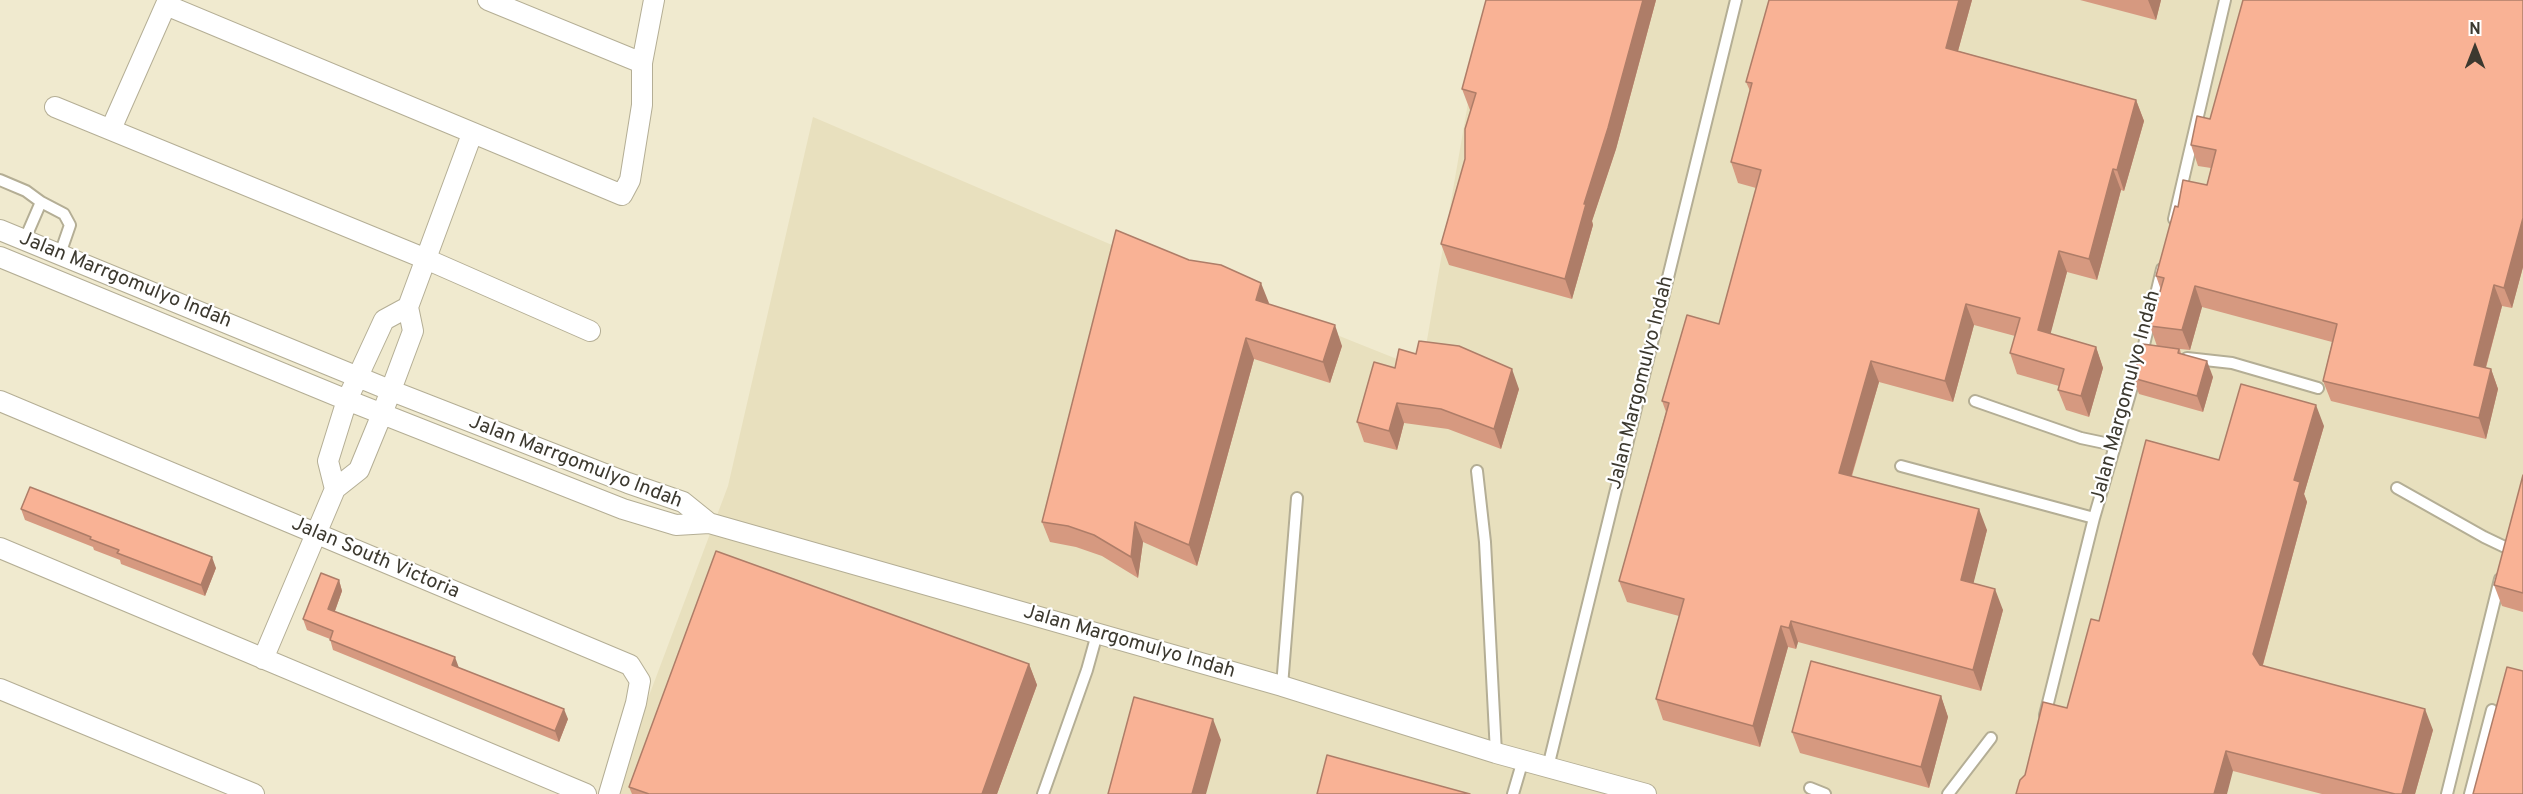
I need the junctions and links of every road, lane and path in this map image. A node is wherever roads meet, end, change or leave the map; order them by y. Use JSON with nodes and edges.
{"nodes":[{"id":1,"x":488,"y":0,"type":"edge"},
{"id":2,"x":654,"y":0,"type":"edge"},
{"id":3,"x":1736,"y":0,"type":"edge"},
{"id":4,"x":2225,"y":0,"type":"edge"},
{"id":5,"x":167,"y":3,"type":"edge"},
{"id":6,"x":642,"y":63,"type":"junction"},
{"id":7,"x":55,"y":107,"type":"dead end"},
{"id":8,"x":111,"y":129,"type":"junction"},
{"id":9,"x":472,"y":134,"type":"junction"},
{"id":10,"x":0,"y":180,"type":"edge"},
{"id":11,"x":41,"y":202,"type":"junction"},
{"id":12,"x":0,"y":230,"type":"edge"},
{"id":13,"x":2170,"y":233,"type":"edge"},
{"id":14,"x":25,"y":239,"type":"junction"},
{"id":15,"x":60,"y":254,"type":"junction"},
{"id":16,"x":2165,"y":256,"type":"edge"},
{"id":17,"x":0,"y":257,"type":"edge"},
{"id":18,"x":426,"y":259,"type":"junction"},
{"id":19,"x":408,"y":307,"type":"junction"},
{"id":20,"x":590,"y":331,"type":"dead end"},
{"id":21,"x":2143,"y":349,"type":"junction"},
{"id":22,"x":2155,"y":354,"type":"edge"},
{"id":23,"x":2177,"y":357,"type":"edge"},
{"id":24,"x":357,"y":377,"type":"junction"},
{"id":25,"x":2318,"y":388,"type":"dead end"},
{"id":26,"x":392,"y":391,"type":"junction"},
{"id":27,"x":346,"y":400,"type":"junction"},
{"id":28,"x":1975,"y":401,"type":"dead end"},
{"id":29,"x":1,"y":404,"type":"edge"},
{"id":30,"x":382,"y":414,"type":"junction"},
{"id":31,"x":2114,"y":445,"type":"junction"},
{"id":32,"x":1900,"y":466,"type":"dead end"},
{"id":33,"x":1478,"y":471,"type":"dead end"},
{"id":34,"x":2397,"y":488,"type":"dead end"},
{"id":35,"x":335,"y":489,"type":"junction"},
{"id":36,"x":1297,"y":498,"type":"dead end"},
{"id":37,"x":2094,"y":518,"type":"junction"},
{"id":38,"x":709,"y":523,"type":"junction"},
{"id":39,"x":316,"y":535,"type":"junction"},
{"id":40,"x":0,"y":548,"type":"edge"},
{"id":41,"x":1097,"y":634,"type":"junction"},
{"id":42,"x":263,"y":659,"type":"junction"},
{"id":43,"x":1282,"y":686,"type":"junction"},
{"id":44,"x":0,"y":689,"type":"edge"},
{"id":45,"x":2492,"y":710,"type":"dead end"},
{"id":46,"x":2042,"y":725,"type":"edge"},
{"id":47,"x":1991,"y":738,"type":"dead end"},
{"id":48,"x":1496,"y":753,"type":"junction"},
{"id":49,"x":1522,"y":760,"type":"junction"},
{"id":50,"x":1548,"y":766,"type":"junction"},
{"id":51,"x":1810,"y":788,"type":"dead end"},
{"id":52,"x":254,"y":794,"type":"edge"},
{"id":53,"x":586,"y":794,"type":"edge"},
{"id":54,"x":609,"y":794,"type":"edge"},
{"id":55,"x":1042,"y":794,"type":"edge"},
{"id":56,"x":1513,"y":794,"type":"edge"},
{"id":57,"x":1646,"y":794,"type":"edge"},
{"id":58,"x":1825,"y":794,"type":"edge"},
{"id":59,"x":1948,"y":794,"type":"edge"},
{"id":60,"x":2446,"y":794,"type":"edge"},
{"id":61,"x":2470,"y":794,"type":"edge"}],
"edges":[{"from":1,"to":6,"type":"street"},
{"from":2,"to":6,"type":"street"},
{"from":3,"to":50,"type":"lane","name":"Jalan Margomulyo Indah"},
{"from":4,"to":13,"type":"lane"},
{"from":5,"to":8,"type":"street"},
{"from":5,"to":9,"type":"street"},
{"from":6,"to":9,"type":"street"},
{"from":7,"to":8,"type":"street"},
{"from":8,"to":18,"type":"street"},
{"from":9,"to":18,"type":"street"},
{"from":10,"to":11,"type":"lane"},
{"from":11,"to":14,"type":"lane"},
{"from":11,"to":15,"type":"lane"},
{"from":12,"to":14,"type":"street","name":"Jalan Marrgomulyo Indah"},
{"from":14,"to":15,"type":"street","name":"Jalan Marrgomulyo Indah"},
{"from":15,"to":24,"type":"street","name":"Jalan Marrgomulyo Indah"},
{"from":16,"to":21,"type":"lane","name":"Jalan Margomulyo Indah"},
{"from":17,"to":27,"type":"street","name":"Jalan Marrgomulyo Indah"},
{"from":18,"to":19,"type":"street"},
{"from":18,"to":20,"type":"street"},
{"from":19,"to":24,"type":"street"},
{"from":19,"to":26,"type":"street"},
{"from":21,"to":22,"type":"lane"},
{"from":21,"to":31,"type":"lane","name":"Jalan Margomulyo Indah"},
{"from":23,"to":25,"type":"lane"},
{"from":24,"to":26,"type":"street","name":"Jalan Marrgomulyo Indah"},
{"from":24,"to":27,"type":"street"},
{"from":26,"to":30,"type":"street"},
{"from":26,"to":38,"type":"street","name":"Jalan Marrgomulyo Indah"},
{"from":27,"to":30,"type":"street","name":"Jalan Marrgomulyo Indah"},
{"from":27,"to":35,"type":"street"},
{"from":28,"to":31,"type":"lane"},
{"from":29,"to":39,"type":"street","name":"Jalan South Victoria"},
{"from":30,"to":35,"type":"street"},
{"from":30,"to":38,"type":"street","name":"Jalan Marrgomulyo Indah"},
{"from":31,"to":37,"type":"lane","name":"Jalan Margomulyo Indah"},
{"from":32,"to":37,"type":"lane"},
{"from":33,"to":48,"type":"lane"},
{"from":34,"to":60,"type":"lane"},
{"from":35,"to":39,"type":"street"},
{"from":36,"to":43,"type":"lane"},
{"from":37,"to":46,"type":"lane","name":"Jalan Margomulyo Indah"},
{"from":38,"to":41,"type":"street","name":"Jalan Margomulyo Indah"},
{"from":39,"to":42,"type":"street"},
{"from":39,"to":54,"type":"street","name":"Jalan South Victoria"},
{"from":40,"to":42,"type":"street"},
{"from":41,"to":43,"type":"street","name":"Jalan Margomulyo Indah"},
{"from":41,"to":55,"type":"lane"},
{"from":42,"to":53,"type":"street"},
{"from":43,"to":48,"type":"street","name":"Jalan Margomulyo Indah"},
{"from":44,"to":52,"type":"street"},
{"from":45,"to":61,"type":"lane"},
{"from":47,"to":59,"type":"lane"},
{"from":48,"to":49,"type":"street","name":"Jalan Margomulyo Indah"},
{"from":49,"to":50,"type":"street","name":"Jalan Margomulyo Indah"},
{"from":49,"to":56,"type":"lane"},
{"from":50,"to":57,"type":"street","name":"Jalan Margomulyo Indah"},
{"from":51,"to":58,"type":"lane"}]}
